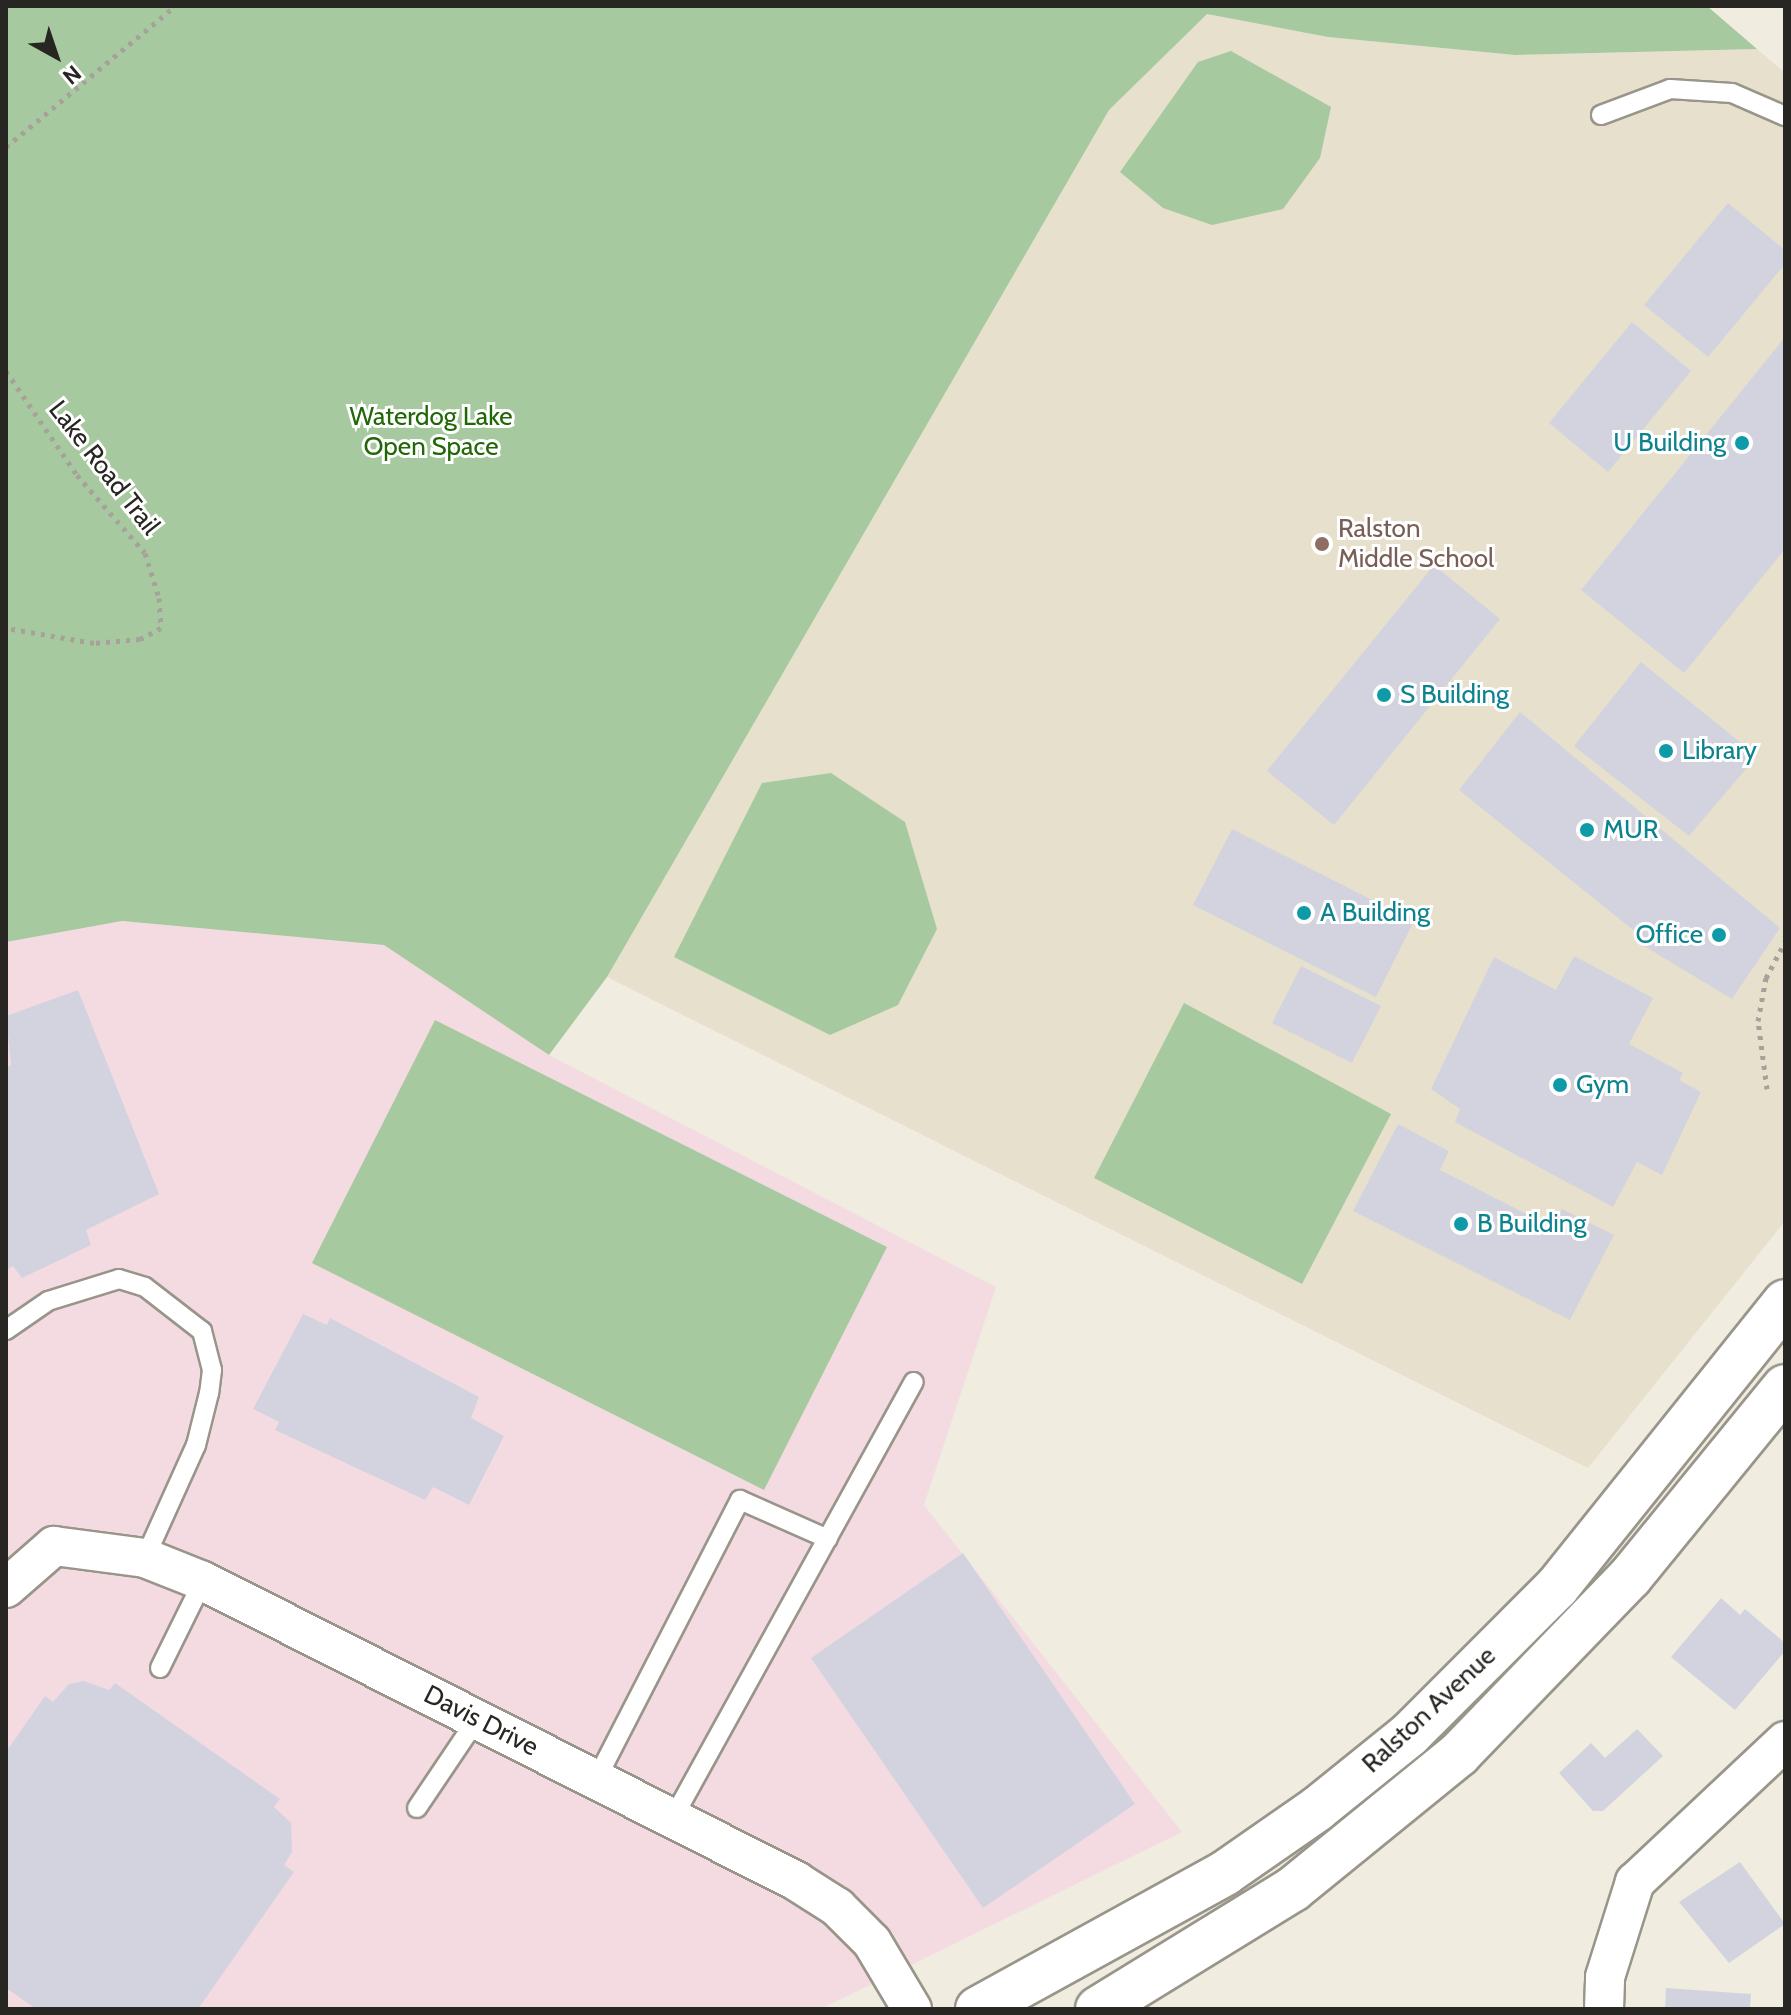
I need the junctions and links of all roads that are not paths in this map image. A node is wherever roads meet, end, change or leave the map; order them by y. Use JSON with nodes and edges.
{"nodes":[{"id":1,"x":1601,"y":115,"type":"dead end"},
{"id":2,"x":1785,"y":116,"type":"edge"},
{"id":3,"x":1785,"y":1302,"type":"edge"},
{"id":4,"x":6,"y":1330,"type":"edge"},
{"id":5,"x":914,"y":1382,"type":"dead end"},
{"id":6,"x":1785,"y":1387,"type":"edge"},
{"id":7,"x":828,"y":1539,"type":"junction"},
{"id":8,"x":145,"y":1558,"type":"junction"},
{"id":9,"x":8,"y":1580,"type":"edge"},
{"id":10,"x":203,"y":1581,"type":"junction"},
{"id":11,"x":160,"y":1668,"type":"dead end"},
{"id":12,"x":477,"y":1719,"type":"junction"},
{"id":13,"x":1785,"y":1741,"type":"edge"},
{"id":14,"x":596,"y":1780,"type":"junction"},
{"id":15,"x":417,"y":1808,"type":"dead end"},
{"id":16,"x":673,"y":1818,"type":"junction"},
{"id":17,"x":912,"y":2009,"type":"edge"},
{"id":18,"x":978,"y":2009,"type":"edge"},
{"id":19,"x":1098,"y":2009,"type":"edge"},
{"id":20,"x":1604,"y":2009,"type":"edge"}],
"edges":[{"from":1,"to":2,"type":"lane"},
{"from":3,"to":18,"type":"main road","name":"Ralston Avenue"},
{"from":4,"to":8,"type":"lane"},
{"from":5,"to":7,"type":"lane"},
{"from":6,"to":19,"type":"main road","name":"Ralston Avenue"},
{"from":7,"to":14,"type":"lane"},
{"from":7,"to":16,"type":"lane"},
{"from":8,"to":9,"type":"street","name":"Davis Drive"},
{"from":8,"to":10,"type":"street","name":"Davis Drive"},
{"from":10,"to":11,"type":"lane"},
{"from":10,"to":12,"type":"street","name":"Davis Drive"},
{"from":12,"to":14,"type":"street","name":"Davis Drive"},
{"from":12,"to":15,"type":"lane"},
{"from":13,"to":20,"type":"street"},
{"from":14,"to":16,"type":"street","name":"Davis Drive"},
{"from":16,"to":17,"type":"street","name":"Davis Drive"}]}
